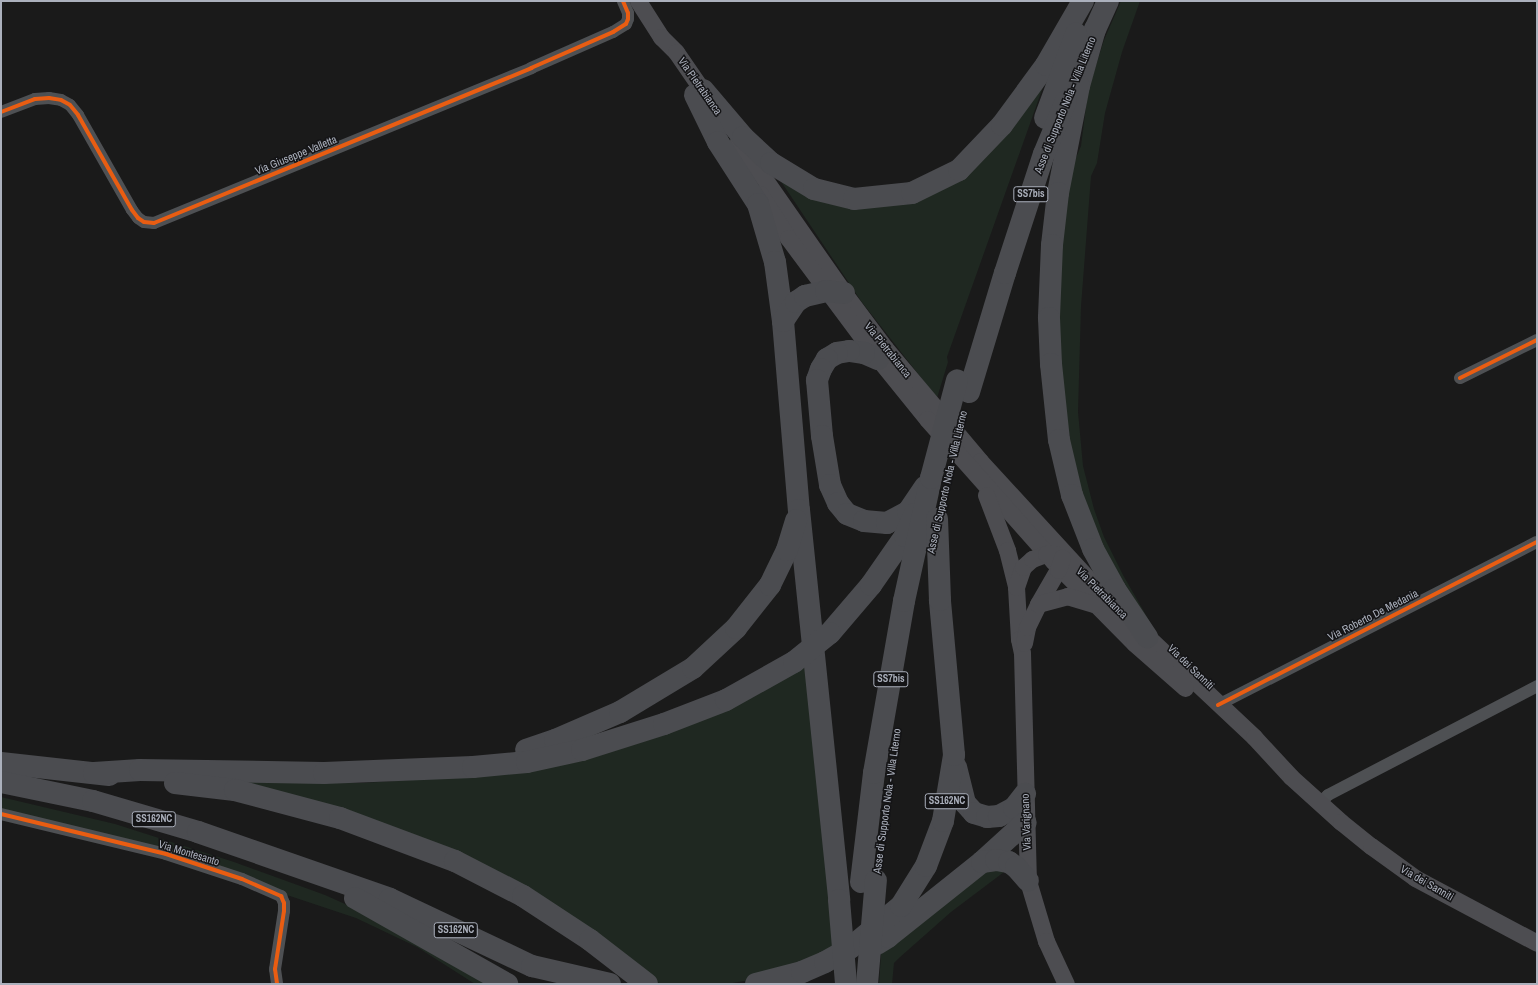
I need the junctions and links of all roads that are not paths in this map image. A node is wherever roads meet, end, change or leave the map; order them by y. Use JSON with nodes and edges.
{"nodes":[{"id":1,"x":623,"y":1,"type":"edge"},
{"id":2,"x":638,"y":1,"type":"edge"},
{"id":3,"x":1083,"y":1,"type":"edge"},
{"id":4,"x":1089,"y":1,"type":"edge"},
{"id":5,"x":1108,"y":1,"type":"edge"},
{"id":6,"x":1095,"y":29,"type":"junction"},
{"id":7,"x":699,"y":93,"type":"junction"},
{"id":8,"x":1,"y":112,"type":"edge"},
{"id":9,"x":836,"y":292,"type":"junction"},
{"id":10,"x":783,"y":321,"type":"junction"},
{"id":11,"x":1537,"y":340,"type":"edge"},
{"id":12,"x":878,"y":359,"type":"junction"},
{"id":13,"x":1460,"y":378,"type":"dead end"},
{"id":14,"x":963,"y":386,"type":"junction"},
{"id":15,"x":939,"y":479,"type":"junction"},
{"id":16,"x":979,"y":479,"type":"junction"},
{"id":17,"x":799,"y":510,"type":"junction"},
{"id":18,"x":938,"y":519,"type":"junction"},
{"id":19,"x":1537,"y":542,"type":"edge"},
{"id":20,"x":1046,"y":554,"type":"junction"},
{"id":21,"x":1061,"y":561,"type":"junction"},
{"id":22,"x":1016,"y":586,"type":"junction"},
{"id":23,"x":1038,"y":604,"type":"junction"},
{"id":24,"x":1096,"y":604,"type":"junction"},
{"id":25,"x":1147,"y":637,"type":"junction"},
{"id":26,"x":1022,"y":652,"type":"junction"},
{"id":27,"x":1537,"y":686,"type":"edge"},
{"id":28,"x":1218,"y":705,"type":"junction"},
{"id":29,"x":954,"y":755,"type":"junction"},
{"id":30,"x":1,"y":763,"type":"edge"},
{"id":31,"x":473,"y":768,"type":"junction"},
{"id":32,"x":94,"y":773,"type":"junction"},
{"id":33,"x":1291,"y":777,"type":"junction"},
{"id":34,"x":1,"y":782,"type":"edge"},
{"id":35,"x":1025,"y":794,"type":"junction"},
{"id":36,"x":1320,"y":803,"type":"junction"},
{"id":37,"x":1,"y":814,"type":"edge"},
{"id":38,"x":1026,"y":822,"type":"junction"},
{"id":39,"x":982,"y":862,"type":"junction"},
{"id":40,"x":303,"y":869,"type":"junction"},
{"id":41,"x":869,"y":881,"type":"junction"},
{"id":42,"x":1028,"y":881,"type":"junction"},
{"id":43,"x":1537,"y":943,"type":"edge"},
{"id":44,"x":532,"y":966,"type":"junction"},
{"id":45,"x":277,"y":984,"type":"edge"},
{"id":46,"x":507,"y":984,"type":"edge"},
{"id":47,"x":573,"y":984,"type":"edge"},
{"id":48,"x":610,"y":984,"type":"edge"},
{"id":49,"x":647,"y":984,"type":"edge"},
{"id":50,"x":756,"y":984,"type":"edge"},
{"id":51,"x":811,"y":984,"type":"edge"},
{"id":52,"x":846,"y":984,"type":"edge"},
{"id":53,"x":853,"y":984,"type":"edge"},
{"id":54,"x":867,"y":984,"type":"edge"},
{"id":55,"x":1066,"y":984,"type":"edge"}],
"edges":[{"from":1,"to":8,"type":"street","name":"Via Giuseppe Valletta"},
{"from":2,"to":7,"type":"main road","name":"Via Pietrabianca"},
{"from":3,"to":7,"type":"highway"},
{"from":4,"to":14,"type":"highway","name":"Asse di Supporto Nola - Villa Literno","number":"SS7bis"},
{"from":5,"to":6,"type":"highway","name":"Asse di Supporto Nola - Villa Literno","number":"SS7bis"},
{"from":6,"to":14,"type":"highway","name":"Asse di Supporto Nola - Villa Literno","number":"SS7bis"},
{"from":6,"to":25,"type":"highway"},
{"from":7,"to":9,"type":"main road","name":"Via Pietrabianca"},
{"from":7,"to":10,"type":"highway"},
{"from":9,"to":10,"type":"highway"},
{"from":9,"to":12,"type":"main road","name":"Via Pietrabianca"},
{"from":9,"to":21,"type":"main road","name":"Via Pietrabianca"},
{"from":10,"to":17,"type":"highway"},
{"from":11,"to":13,"type":"street"},
{"from":12,"to":15,"type":"highway"},
{"from":12,"to":16,"type":"main road","name":"Via Pietrabianca"},
{"from":14,"to":15,"type":"highway","name":"Asse di Supporto Nola - Villa Literno","number":"SS7bis"},
{"from":15,"to":18,"type":"highway","name":"Asse di Supporto Nola - Villa Literno","number":"SS7bis"},
{"from":15,"to":31,"type":"highway","bridge":true},
{"from":15,"to":41,"type":"highway","name":"Asse di Supporto Nola - Villa Literno","number":"SS7bis"},
{"from":16,"to":20,"type":"main road","name":"Via Pietrabianca"},
{"from":16,"to":22,"type":"main road","name":"Via Varignano"},
{"from":17,"to":31,"type":"highway"},
{"from":17,"to":52,"type":"highway","bridge":true},
{"from":18,"to":29,"type":"highway","number":"SS162NC"},
{"from":18,"to":41,"type":"highway","name":"Asse di Supporto Nola - Villa Literno","number":"SS7bis"},
{"from":19,"to":28,"type":"street","name":"Via Roberto De Medania"},
{"from":20,"to":21,"type":"main road","name":"Via Varignano"},
{"from":20,"to":22,"type":"main road","name":"Via Varignano"},
{"from":21,"to":23,"type":"main road","name":"Via Varignano"},
{"from":21,"to":24,"type":"main road","name":"Via Pietrabianca"},
{"from":21,"to":25,"type":"main road","name":"Via Pietrabianca"},
{"from":22,"to":26,"type":"main road","name":"Via Varignano"},
{"from":23,"to":24,"type":"main road"},
{"from":23,"to":26,"type":"main road","name":"Via Varignano"},
{"from":24,"to":33,"type":"main road","name":"Via dei Sanniti"},
{"from":25,"to":28,"type":"main road","name":"Via dei Sanniti"},
{"from":26,"to":35,"type":"main road","name":"Via Varignano"},
{"from":27,"to":36,"type":"street"},
{"from":28,"to":33,"type":"main road","name":"Via dei Sanniti"},
{"from":29,"to":35,"type":"highway"},
{"from":29,"to":50,"type":"highway","number":"SS162NC"},
{"from":30,"to":32,"type":"highway"},
{"from":31,"to":32,"type":"highway"},
{"from":32,"to":49,"type":"highway"},
{"from":33,"to":36,"type":"main road","name":"Via dei Sanniti"},
{"from":34,"to":40,"type":"highway","number":"SS162NC"},
{"from":35,"to":38,"type":"main road","name":"Via Varignano"},
{"from":36,"to":43,"type":"main road","name":"Via dei Sanniti"},
{"from":37,"to":45,"type":"street","name":"Via Montesanto"},
{"from":38,"to":39,"type":"highway"},
{"from":38,"to":42,"type":"main road","name":"Via Varignano"},
{"from":39,"to":42,"type":"highway"},
{"from":39,"to":51,"type":"highway"},
{"from":40,"to":44,"type":"highway","number":"SS162NC"},
{"from":40,"to":46,"type":"highway"},
{"from":41,"to":53,"type":"highway","name":"Asse di Supporto Nola - Villa Literno","number":"SS7bis"},
{"from":41,"to":54,"type":"highway","name":"Asse di Supporto Nola - Villa Literno","number":"SS7bis","bridge":true},
{"from":42,"to":55,"type":"main road","name":"Via Varignano"},
{"from":44,"to":47,"type":"highway"},
{"from":44,"to":48,"type":"highway","number":"SS162NC"}]}
